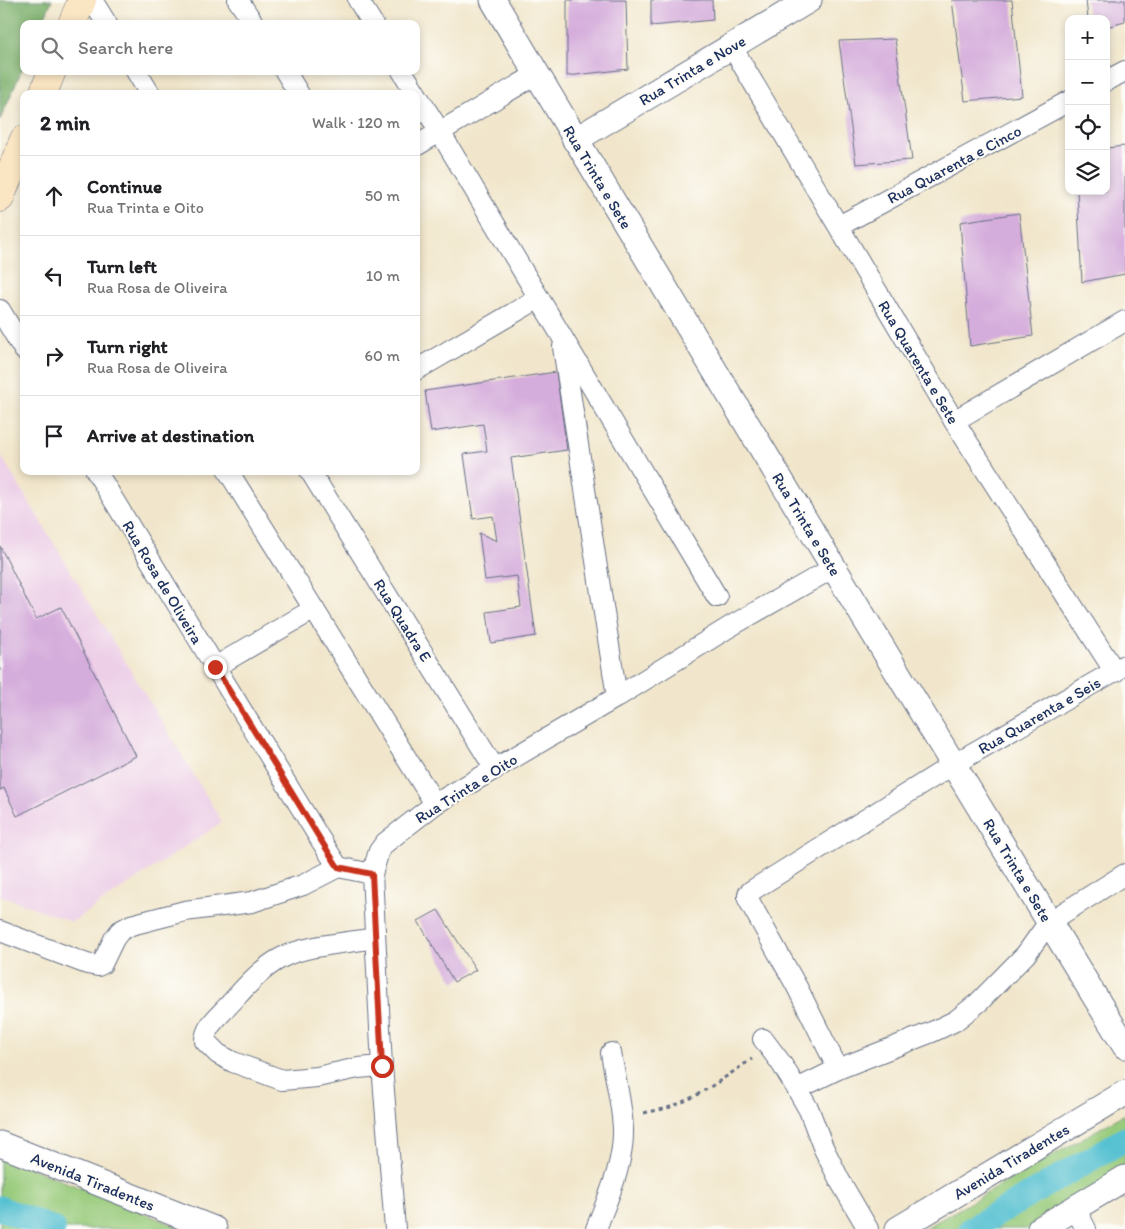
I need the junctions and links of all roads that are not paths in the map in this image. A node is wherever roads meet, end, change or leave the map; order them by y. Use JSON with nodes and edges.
{"nodes":[{"id":1,"x":82,"y":0,"type":"edge"},
{"id":2,"x":92,"y":0,"type":"edge"},
{"id":3,"x":238,"y":0,"type":"edge"},
{"id":4,"x":358,"y":0,"type":"edge"},
{"id":5,"x":493,"y":0,"type":"edge"},
{"id":6,"x":809,"y":0,"type":"edge"},
{"id":7,"x":74,"y":20,"type":"edge"},
{"id":8,"x":104,"y":20,"type":"edge"},
{"id":9,"x":251,"y":20,"type":"edge"},
{"id":10,"x":370,"y":20,"type":"edge"},
{"id":11,"x":732,"y":47,"type":"junction"},
{"id":12,"x":1125,"y":71,"type":"edge"},
{"id":13,"x":537,"y":74,"type":"junction"},
{"id":14,"x":50,"y":75,"type":"edge"},
{"id":15,"x":138,"y":75,"type":"edge"},
{"id":16,"x":288,"y":75,"type":"edge"},
{"id":17,"x":404,"y":75,"type":"edge"},
{"id":18,"x":1110,"y":79,"type":"edge"},
{"id":19,"x":45,"y":90,"type":"edge"},
{"id":20,"x":148,"y":90,"type":"edge"},
{"id":21,"x":297,"y":90,"type":"edge"},
{"id":22,"x":414,"y":90,"type":"edge"},
{"id":23,"x":420,"y":100,"type":"edge"},
{"id":24,"x":1065,"y":103,"type":"edge"},
{"id":25,"x":440,"y":132,"type":"junction"},
{"id":26,"x":575,"y":140,"type":"junction"},
{"id":27,"x":420,"y":144,"type":"edge"},
{"id":28,"x":20,"y":149,"type":"edge"},
{"id":29,"x":0,"y":198,"type":"edge"},
{"id":30,"x":839,"y":226,"type":"junction"},
{"id":31,"x":539,"y":298,"type":"junction"},
{"id":32,"x":0,"y":310,"type":"edge"},
{"id":33,"x":1125,"y":321,"type":"edge"},
{"id":34,"x":562,"y":337,"type":"junction"},
{"id":35,"x":20,"y":343,"type":"edge"},
{"id":36,"x":420,"y":368,"type":"edge"},
{"id":37,"x":954,"y":422,"type":"junction"},
{"id":38,"x":98,"y":475,"type":"edge"},
{"id":39,"x":230,"y":475,"type":"edge"},
{"id":40,"x":312,"y":475,"type":"edge"},
{"id":41,"x":833,"y":568,"type":"junction"},
{"id":42,"x":717,"y":597,"type":"dead end"},
{"id":43,"x":314,"y":609,"type":"junction"},
{"id":44,"x":215,"y":667,"type":"junction"},
{"id":45,"x":1120,"y":668,"type":"edge"},
{"id":46,"x":617,"y":696,"type":"junction"},
{"id":47,"x":954,"y":764,"type":"junction"},
{"id":48,"x":495,"y":768,"type":"junction"},
{"id":49,"x":435,"y":804,"type":"junction"},
{"id":50,"x":338,"y":867,"type":"junction"},
{"id":51,"x":372,"y":874,"type":"junction"},
{"id":52,"x":1125,"y":874,"type":"edge"},
{"id":53,"x":1049,"y":922,"type":"junction"},
{"id":54,"x":0,"y":932,"type":"edge"},
{"id":55,"x":375,"y":938,"type":"junction"},
{"id":56,"x":766,"y":1043,"type":"road end"},
{"id":57,"x":1125,"y":1046,"type":"edge"},
{"id":58,"x":611,"y":1053,"type":"dead end"},
{"id":59,"x":382,"y":1066,"type":"junction"},
{"id":60,"x":838,"y":1069,"type":"junction"},
{"id":61,"x":797,"y":1089,"type":"junction"},
{"id":62,"x":1125,"y":1093,"type":"edge"},
{"id":63,"x":0,"y":1144,"type":"edge"},
{"id":64,"x":1125,"y":1178,"type":"edge"},
{"id":65,"x":1080,"y":1218,"type":"edge"},
{"id":66,"x":214,"y":1229,"type":"edge"},
{"id":67,"x":395,"y":1229,"type":"edge"},
{"id":68,"x":596,"y":1229,"type":"edge"},
{"id":69,"x":868,"y":1229,"type":"edge"},
{"id":70,"x":898,"y":1229,"type":"edge"},
{"id":71,"x":1040,"y":1229,"type":"edge"}],
"edges":[{"from":1,"to":7,"type":"main road"},
{"from":2,"to":8,"type":"street"},
{"from":3,"to":9,"type":"street"},
{"from":4,"to":10,"type":"street"},
{"from":5,"to":13,"type":"street","name":"Rua Trinta e Sete"},
{"from":6,"to":11,"type":"street","name":"Rua Trinta e Nove"},
{"from":11,"to":26,"type":"street","name":"Rua Trinta e Nove"},
{"from":11,"to":30,"type":"street","name":"Rua Quarenta e Sete"},
{"from":12,"to":18,"type":"street"},
{"from":13,"to":25,"type":"street"},
{"from":13,"to":26,"type":"street","name":"Rua Trinta e Sete"},
{"from":14,"to":19,"type":"main road"},
{"from":15,"to":20,"type":"street"},
{"from":16,"to":21,"type":"street"},
{"from":17,"to":22,"type":"street"},
{"from":23,"to":25,"type":"street"},
{"from":24,"to":30,"type":"street","name":"Rua Quarenta e Cinco"},
{"from":25,"to":27,"type":"street"},
{"from":25,"to":31,"type":"street"},
{"from":26,"to":41,"type":"street","name":"Rua Trinta e Sete"},
{"from":28,"to":29,"type":"main road"},
{"from":30,"to":37,"type":"street","name":"Rua Quarenta e Sete"},
{"from":31,"to":34,"type":"street"},
{"from":31,"to":36,"type":"street"},
{"from":32,"to":35,"type":"street"},
{"from":33,"to":37,"type":"street"},
{"from":34,"to":42,"type":"street"},
{"from":34,"to":46,"type":"street"},
{"from":37,"to":45,"type":"street","name":"Rua Quarenta e Sete"},
{"from":38,"to":44,"type":"street","name":"Rua Rosa de Oliveira"},
{"from":39,"to":43,"type":"street"},
{"from":40,"to":48,"type":"street","name":"Rua Quadra E"},
{"from":41,"to":46,"type":"street","name":"Rua Trinta e Oito"},
{"from":41,"to":47,"type":"street","name":"Rua Trinta e Sete"},
{"from":43,"to":44,"type":"street"},
{"from":43,"to":49,"type":"street"},
{"from":44,"to":50,"type":"street","name":"Rua Rosa de Oliveira"},
{"from":45,"to":47,"type":"street","name":"Rua Quarenta e Seis"},
{"from":46,"to":48,"type":"street","name":"Rua Trinta e Oito"},
{"from":47,"to":53,"type":"street","name":"Rua Trinta e Sete"},
{"from":47,"to":60,"type":"street","name":"Rua Quarenta e Seis"},
{"from":48,"to":49,"type":"street","name":"Rua Trinta e Oito"},
{"from":49,"to":51,"type":"street","name":"Rua Trinta e Oito"},
{"from":50,"to":51,"type":"street"},
{"from":50,"to":54,"type":"street"},
{"from":51,"to":55,"type":"street","name":"Rua Trinta e Oito"},
{"from":52,"to":53,"type":"street"},
{"from":53,"to":57,"type":"street","name":"Rua Trinta e Sete"},
{"from":53,"to":60,"type":"street"},
{"from":55,"to":59,"type":"street","name":"Rua Trinta e Oito"},
{"from":55,"to":59,"type":"street"},
{"from":56,"to":61,"type":"street"},
{"from":58,"to":68,"type":"street"},
{"from":59,"to":67,"type":"street","name":"Rua Trinta e Oito"},
{"from":60,"to":61,"type":"street"},
{"from":61,"to":69,"type":"street"},
{"from":62,"to":70,"type":"street","name":"Avenida Tiradentes"},
{"from":63,"to":66,"type":"street","name":"Avenida Tiradentes"},
{"from":64,"to":65,"type":"street"},
{"from":65,"to":71,"type":"street"}]}
